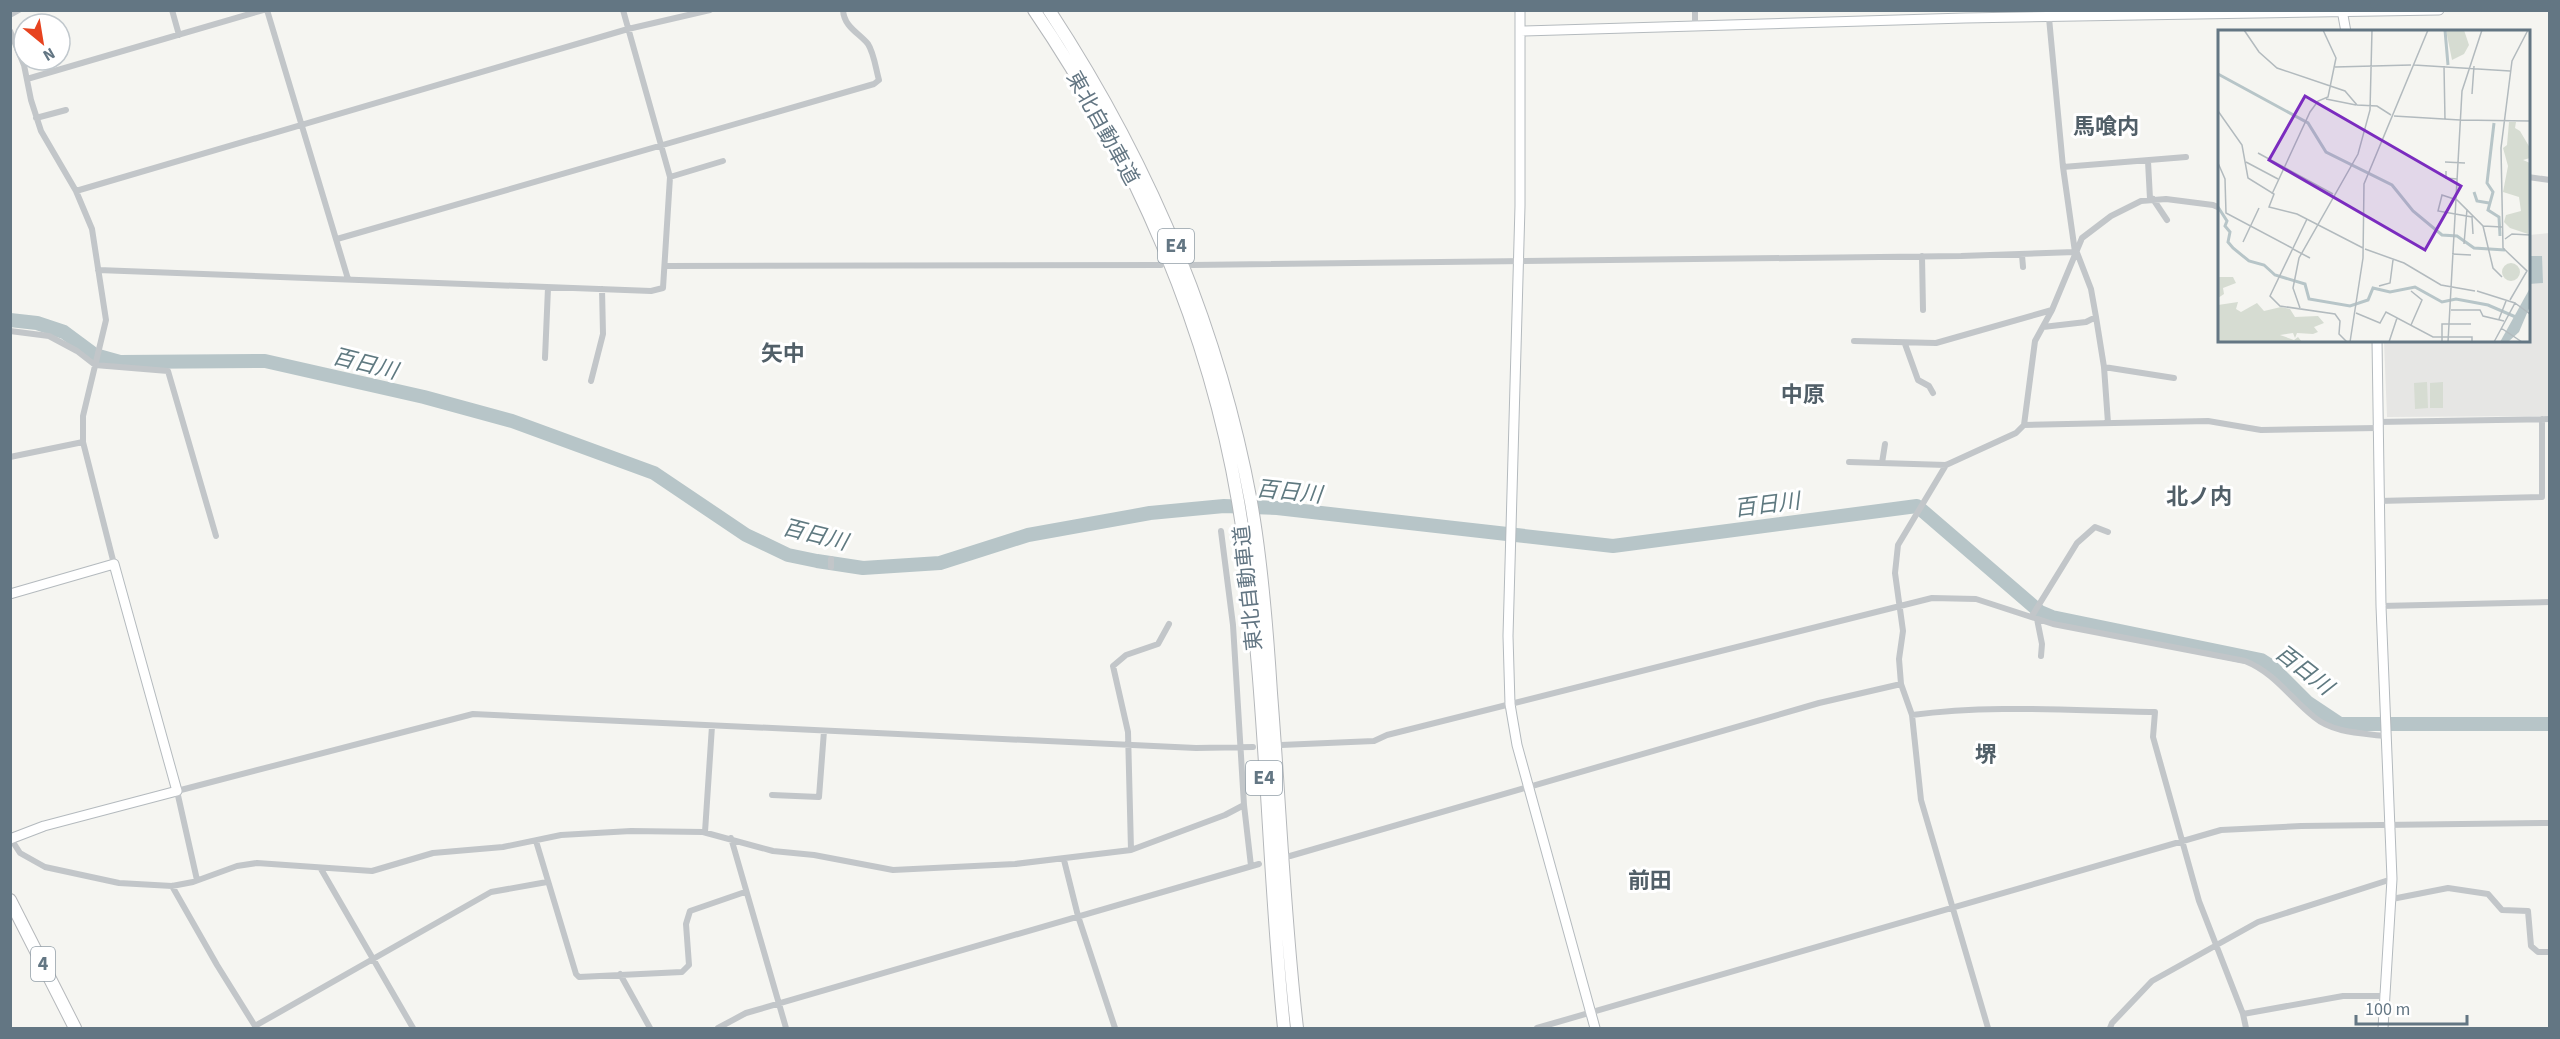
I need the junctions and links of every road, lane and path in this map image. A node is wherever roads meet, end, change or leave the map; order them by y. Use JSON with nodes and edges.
{"nodes":[{"id":1,"x":19,"y":10,"type":"edge"},
{"id":2,"x":172,"y":10,"type":"edge"},
{"id":3,"x":265,"y":10,"type":"edge"},
{"id":4,"x":623,"y":10,"type":"edge"},
{"id":5,"x":710,"y":10,"type":"edge"},
{"id":6,"x":843,"y":10,"type":"edge"},
{"id":7,"x":1034,"y":10,"type":"edge"},
{"id":8,"x":1049,"y":10,"type":"edge"},
{"id":9,"x":1520,"y":10,"type":"edge"},
{"id":10,"x":1695,"y":10,"type":"edge"},
{"id":11,"x":2439,"y":10,"type":"edge"},
{"id":12,"x":2342,"y":11,"type":"edge"},
{"id":13,"x":1965,"y":14,"type":"edge"},
{"id":14,"x":10,"y":15,"type":"edge"},
{"id":15,"x":2049,"y":18,"type":"junction"},
{"id":16,"x":1695,"y":26,"type":"junction"},
{"id":17,"x":627,"y":29,"type":"junction"},
{"id":18,"x":2346,"y":30,"type":"edge"},
{"id":19,"x":10,"y":31,"type":"edge"},
{"id":20,"x":1521,"y":31,"type":"junction"},
{"id":21,"x":179,"y":35,"type":"junction"},
{"id":22,"x":27,"y":80,"type":"junction"},
{"id":23,"x":66,"y":110,"type":"dead end"},
{"id":24,"x":36,"y":118,"type":"junction"},
{"id":25,"x":303,"y":124,"type":"junction"},
{"id":26,"x":663,"y":146,"type":"junction"},
{"id":27,"x":2186,"y":157,"type":"dead end"},
{"id":28,"x":723,"y":161,"type":"dead end"},
{"id":29,"x":2148,"y":161,"type":"junction"},
{"id":30,"x":2062,"y":167,"type":"junction"},
{"id":31,"x":670,"y":177,"type":"junction"},
{"id":32,"x":2530,"y":177,"type":"edge"},
{"id":33,"x":2550,"y":180,"type":"edge"},
{"id":34,"x":76,"y":191,"type":"junction"},
{"id":35,"x":2151,"y":199,"type":"junction"},
{"id":36,"x":2218,"y":207,"type":"edge"},
{"id":37,"x":2167,"y":220,"type":"dead end"},
{"id":38,"x":337,"y":239,"type":"junction"},
{"id":39,"x":2075,"y":251,"type":"junction"},
{"id":40,"x":2022,"y":255,"type":"junction"},
{"id":41,"x":1922,"y":256,"type":"junction"},
{"id":42,"x":1519,"y":260,"type":"junction"},
{"id":43,"x":1161,"y":265,"type":"dead end"},
{"id":44,"x":1192,"y":265,"type":"dead end"},
{"id":45,"x":666,"y":266,"type":"junction"},
{"id":46,"x":2023,"y":267,"type":"dead end"},
{"id":47,"x":98,"y":270,"type":"junction"},
{"id":48,"x":348,"y":279,"type":"junction"},
{"id":49,"x":548,"y":288,"type":"junction"},
{"id":50,"x":602,"y":289,"type":"junction"},
{"id":51,"x":1923,"y":310,"type":"dead end"},
{"id":52,"x":2052,"y":310,"type":"junction"},
{"id":53,"x":2096,"y":317,"type":"junction"},
{"id":54,"x":2043,"y":327,"type":"junction"},
{"id":55,"x":10,"y":331,"type":"edge"},
{"id":56,"x":1854,"y":342,"type":"dead end"},
{"id":57,"x":2377,"y":342,"type":"edge"},
{"id":58,"x":1905,"y":344,"type":"junction"},
{"id":59,"x":545,"y":358,"type":"dead end"},
{"id":60,"x":96,"y":363,"type":"junction"},
{"id":61,"x":2104,"y":367,"type":"junction"},
{"id":62,"x":2174,"y":378,"type":"dead end"},
{"id":63,"x":591,"y":381,"type":"dead end"},
{"id":64,"x":1933,"y":393,"type":"dead end"},
{"id":65,"x":2546,"y":419,"type":"edge"},
{"id":66,"x":2108,"y":423,"type":"junction"},
{"id":67,"x":2024,"y":425,"type":"junction"},
{"id":68,"x":2377,"y":425,"type":"junction"},
{"id":69,"x":83,"y":442,"type":"junction"},
{"id":70,"x":1885,"y":444,"type":"dead end"},
{"id":71,"x":10,"y":457,"type":"edge"},
{"id":72,"x":1849,"y":462,"type":"dead end"},
{"id":73,"x":1882,"y":464,"type":"junction"},
{"id":74,"x":1946,"y":465,"type":"junction"},
{"id":75,"x":2546,"y":497,"type":"edge"},
{"id":76,"x":2378,"y":501,"type":"junction"},
{"id":77,"x":1221,"y":531,"type":"dead end"},
{"id":78,"x":2108,"y":532,"type":"dead end"},
{"id":79,"x":216,"y":536,"type":"dead end"},
{"id":80,"x":114,"y":564,"type":"junction"},
{"id":81,"x":10,"y":594,"type":"edge"},
{"id":82,"x":2550,"y":602,"type":"edge"},
{"id":83,"x":1901,"y":606,"type":"junction"},
{"id":84,"x":2381,"y":606,"type":"junction"},
{"id":85,"x":2035,"y":613,"type":"junction"},
{"id":86,"x":1169,"y":624,"type":"dead end"},
{"id":87,"x":2041,"y":656,"type":"dead end"},
{"id":88,"x":1901,"y":684,"type":"junction"},
{"id":89,"x":1510,"y":704,"type":"junction"},
{"id":90,"x":1912,"y":715,"type":"junction"},
{"id":91,"x":712,"y":726,"type":"junction"},
{"id":92,"x":824,"y":731,"type":"junction"},
{"id":93,"x":2386,"y":733,"type":"junction"},
{"id":94,"x":1129,"y":744,"type":"junction"},
{"id":95,"x":1281,"y":745,"type":"dead end"},
{"id":96,"x":1253,"y":747,"type":"dead end"},
{"id":97,"x":1241,"y":748,"type":"junction"},
{"id":98,"x":1526,"y":788,"type":"junction"},
{"id":99,"x":177,"y":791,"type":"junction"},
{"id":100,"x":772,"y":795,"type":"dead end"},
{"id":101,"x":1244,"y":805,"type":"junction"},
{"id":102,"x":2550,"y":823,"type":"edge"},
{"id":103,"x":2390,"y":825,"type":"junction"},
{"id":104,"x":705,"y":832,"type":"junction"},
{"id":105,"x":731,"y":838,"type":"junction"},
{"id":106,"x":11,"y":839,"type":"edge"},
{"id":107,"x":536,"y":841,"type":"junction"},
{"id":108,"x":2183,"y":842,"type":"junction"},
{"id":109,"x":1131,"y":850,"type":"junction"},
{"id":110,"x":1290,"y":856,"type":"dead end"},
{"id":111,"x":1064,"y":860,"type":"junction"},
{"id":112,"x":1259,"y":864,"type":"dead end"},
{"id":113,"x":1251,"y":867,"type":"junction"},
{"id":114,"x":321,"y":869,"type":"junction"},
{"id":115,"x":2392,"y":879,"type":"junction"},
{"id":116,"x":197,"y":880,"type":"junction"},
{"id":117,"x":548,"y":882,"type":"junction"},
{"id":118,"x":172,"y":886,"type":"junction"},
{"id":119,"x":745,"y":891,"type":"junction"},
{"id":120,"x":2392,"y":899,"type":"junction"},
{"id":121,"x":10,"y":900,"type":"edge"},
{"id":122,"x":1953,"y":908,"type":"junction"},
{"id":123,"x":10,"y":915,"type":"edge"},
{"id":124,"x":1078,"y":916,"type":"junction"},
{"id":125,"x":2216,"y":945,"type":"junction"},
{"id":126,"x":2550,"y":952,"type":"edge"},
{"id":127,"x":372,"y":958,"type":"junction"},
{"id":128,"x":620,"y":974,"type":"junction"},
{"id":129,"x":2385,"y":996,"type":"junction"},
{"id":130,"x":779,"y":1004,"type":"junction"},
{"id":131,"x":1591,"y":1013,"type":"junction"},
{"id":132,"x":2243,"y":1014,"type":"junction"},
{"id":133,"x":255,"y":1027,"type":"edge"},
{"id":134,"x":69,"y":1029,"type":"edge"},
{"id":135,"x":75,"y":1029,"type":"edge"},
{"id":136,"x":413,"y":1029,"type":"edge"},
{"id":137,"x":650,"y":1029,"type":"edge"},
{"id":138,"x":718,"y":1029,"type":"edge"},
{"id":139,"x":786,"y":1029,"type":"edge"},
{"id":140,"x":1115,"y":1029,"type":"edge"},
{"id":141,"x":1284,"y":1029,"type":"edge"},
{"id":142,"x":1297,"y":1029,"type":"edge"},
{"id":143,"x":1537,"y":1029,"type":"edge"},
{"id":144,"x":1595,"y":1029,"type":"edge"},
{"id":145,"x":1988,"y":1029,"type":"edge"},
{"id":146,"x":2109,"y":1029,"type":"edge"},
{"id":147,"x":2246,"y":1029,"type":"edge"},
{"id":148,"x":2382,"y":1029,"type":"edge"}],
"edges":[{"from":1,"to":14,"type":"street"},
{"from":2,"to":21,"type":"street"},
{"from":3,"to":21,"type":"street"},
{"from":3,"to":25,"type":"street"},
{"from":4,"to":17,"type":"street"},
{"from":5,"to":17,"type":"street"},
{"from":6,"to":26,"type":"street"},
{"from":7,"to":141,"type":"highway","name":"東北自動車道","number":"E4"},
{"from":8,"to":142,"type":"highway","name":"東北自動車道","number":"E4"},
{"from":9,"to":20,"type":"street"},
{"from":10,"to":16,"type":"street"},
{"from":11,"to":12,"type":"street"},
{"from":12,"to":15,"type":"street"},
{"from":12,"to":18,"type":"street"},
{"from":13,"to":15,"type":"street"},
{"from":13,"to":16,"type":"street"},
{"from":15,"to":30,"type":"street"},
{"from":16,"to":20,"type":"street"},
{"from":17,"to":25,"type":"street"},
{"from":17,"to":26,"type":"street"},
{"from":19,"to":22,"type":"street"},
{"from":20,"to":42,"type":"street"},
{"from":21,"to":22,"type":"street"},
{"from":22,"to":24,"type":"street"},
{"from":23,"to":24,"type":"street"},
{"from":24,"to":34,"type":"street"},
{"from":25,"to":34,"type":"street"},
{"from":25,"to":38,"type":"street"},
{"from":26,"to":31,"type":"street"},
{"from":26,"to":38,"type":"street"},
{"from":27,"to":29,"type":"street"},
{"from":28,"to":31,"type":"street"},
{"from":29,"to":30,"type":"street"},
{"from":29,"to":35,"type":"street"},
{"from":30,"to":39,"type":"street"},
{"from":31,"to":45,"type":"street"},
{"from":32,"to":33,"type":"street"},
{"from":34,"to":47,"type":"street"},
{"from":35,"to":36,"type":"street"},
{"from":35,"to":37,"type":"street"},
{"from":35,"to":39,"type":"street"},
{"from":38,"to":48,"type":"street"},
{"from":39,"to":40,"type":"street"},
{"from":39,"to":52,"type":"street"},
{"from":39,"to":53,"type":"street"},
{"from":40,"to":41,"type":"street"},
{"from":40,"to":46,"type":"street"},
{"from":41,"to":42,"type":"street"},
{"from":41,"to":51,"type":"street"},
{"from":42,"to":44,"type":"street"},
{"from":42,"to":89,"type":"street"},
{"from":43,"to":45,"type":"street"},
{"from":45,"to":50,"type":"street"},
{"from":47,"to":48,"type":"street"},
{"from":47,"to":60,"type":"street"},
{"from":48,"to":49,"type":"street"},
{"from":49,"to":50,"type":"street"},
{"from":49,"to":59,"type":"street"},
{"from":50,"to":63,"type":"street"},
{"from":52,"to":54,"type":"street"},
{"from":52,"to":58,"type":"street"},
{"from":53,"to":54,"type":"street"},
{"from":53,"to":61,"type":"street"},
{"from":54,"to":67,"type":"street"},
{"from":55,"to":60,"type":"street"},
{"from":56,"to":58,"type":"street"},
{"from":57,"to":68,"type":"street"},
{"from":58,"to":64,"type":"street"},
{"from":60,"to":69,"type":"street"},
{"from":60,"to":79,"type":"street"},
{"from":61,"to":62,"type":"street"},
{"from":61,"to":66,"type":"street"},
{"from":65,"to":68,"type":"street"},
{"from":65,"to":75,"type":"street"},
{"from":66,"to":67,"type":"street"},
{"from":66,"to":68,"type":"street"},
{"from":67,"to":74,"type":"street"},
{"from":68,"to":76,"type":"street"},
{"from":69,"to":71,"type":"street"},
{"from":69,"to":80,"type":"street"},
{"from":70,"to":73,"type":"street"},
{"from":72,"to":73,"type":"street"},
{"from":73,"to":74,"type":"street"},
{"from":74,"to":83,"type":"street"},
{"from":75,"to":76,"type":"street"},
{"from":76,"to":84,"type":"street"},
{"from":77,"to":97,"type":"street"},
{"from":78,"to":85,"type":"street"},
{"from":80,"to":81,"type":"street"},
{"from":80,"to":99,"type":"street"},
{"from":82,"to":84,"type":"street"},
{"from":83,"to":85,"type":"street"},
{"from":83,"to":88,"type":"street"},
{"from":83,"to":89,"type":"street"},
{"from":84,"to":93,"type":"street"},
{"from":85,"to":87,"type":"street"},
{"from":85,"to":93,"type":"street"},
{"from":86,"to":94,"type":"street"},
{"from":88,"to":90,"type":"street"},
{"from":88,"to":98,"type":"street"},
{"from":89,"to":95,"type":"street"},
{"from":89,"to":98,"type":"street"},
{"from":90,"to":108,"type":"street"},
{"from":90,"to":122,"type":"street"},
{"from":91,"to":92,"type":"street"},
{"from":91,"to":99,"type":"street"},
{"from":91,"to":104,"type":"street"},
{"from":92,"to":94,"type":"street"},
{"from":92,"to":100,"type":"street"},
{"from":93,"to":103,"type":"street"},
{"from":94,"to":97,"type":"street"},
{"from":94,"to":109,"type":"street"},
{"from":96,"to":97,"type":"street"},
{"from":97,"to":101,"type":"street"},
{"from":98,"to":110,"type":"street"},
{"from":98,"to":131,"type":"street"},
{"from":99,"to":106,"type":"street"},
{"from":99,"to":116,"type":"street"},
{"from":101,"to":109,"type":"street"},
{"from":101,"to":113,"type":"street"},
{"from":102,"to":103,"type":"street"},
{"from":103,"to":108,"type":"street"},
{"from":103,"to":115,"type":"street"},
{"from":104,"to":105,"type":"street"},
{"from":104,"to":107,"type":"street"},
{"from":105,"to":111,"type":"street"},
{"from":105,"to":119,"type":"street"},
{"from":106,"to":118,"type":"street"},
{"from":107,"to":114,"type":"street"},
{"from":107,"to":117,"type":"street"},
{"from":108,"to":122,"type":"street"},
{"from":108,"to":125,"type":"street"},
{"from":109,"to":111,"type":"street"},
{"from":111,"to":124,"type":"street"},
{"from":112,"to":113,"type":"street"},
{"from":113,"to":124,"type":"street"},
{"from":114,"to":116,"type":"street"},
{"from":114,"to":127,"type":"street"},
{"from":115,"to":120,"type":"street"},
{"from":115,"to":125,"type":"street"},
{"from":116,"to":118,"type":"street"},
{"from":117,"to":127,"type":"street"},
{"from":117,"to":128,"type":"street"},
{"from":118,"to":133,"type":"street"},
{"from":119,"to":128,"type":"street"},
{"from":119,"to":130,"type":"street"},
{"from":120,"to":126,"type":"street"},
{"from":120,"to":129,"type":"street"},
{"from":121,"to":135,"type":"highway","number":"4"},
{"from":122,"to":131,"type":"street"},
{"from":122,"to":145,"type":"street"},
{"from":123,"to":134,"type":"highway","number":"4"},
{"from":124,"to":130,"type":"street"},
{"from":124,"to":140,"type":"street"},
{"from":125,"to":132,"type":"street"},
{"from":125,"to":146,"type":"street"},
{"from":127,"to":133,"type":"street"},
{"from":127,"to":136,"type":"street"},
{"from":128,"to":137,"type":"street"},
{"from":129,"to":132,"type":"street"},
{"from":129,"to":148,"type":"street"},
{"from":130,"to":138,"type":"street"},
{"from":130,"to":139,"type":"street"},
{"from":131,"to":143,"type":"street"},
{"from":131,"to":144,"type":"street"},
{"from":132,"to":147,"type":"street"}]}
